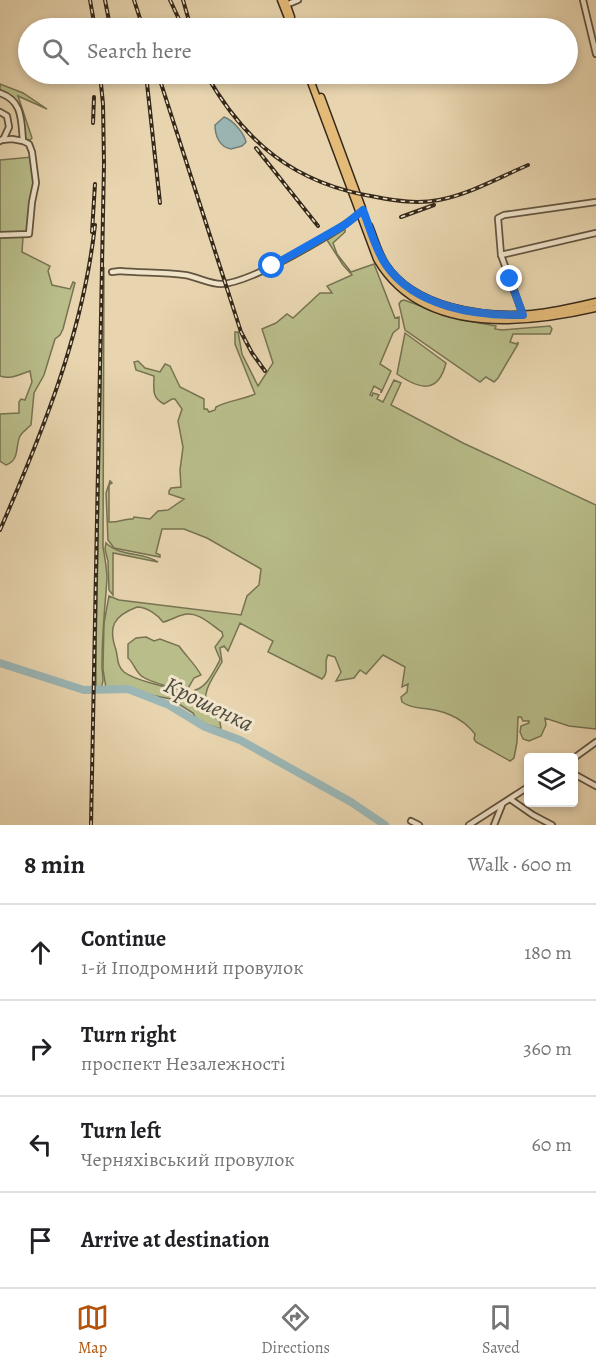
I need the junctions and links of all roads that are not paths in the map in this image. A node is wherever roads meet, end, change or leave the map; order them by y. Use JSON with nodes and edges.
{"nodes":[{"id":1,"x":298,"y":0,"type":"edge"},
{"id":2,"x":583,"y":0,"type":"edge"},
{"id":3,"x":284,"y":3,"type":"edge"},
{"id":4,"x":290,"y":18,"type":"edge"},
{"id":5,"x":596,"y":54,"type":"edge"},
{"id":6,"x":314,"y":84,"type":"edge"},
{"id":7,"x":0,"y":93,"type":"edge"},
{"id":8,"x":0,"y":112,"type":"edge"},
{"id":9,"x":1,"y":140,"type":"edge"},
{"id":10,"x":23,"y":141,"type":"junction"},
{"id":11,"x":596,"y":202,"type":"edge"},
{"id":12,"x":361,"y":211,"type":"junction"},
{"id":13,"x":596,"y":233,"type":"edge"},
{"id":14,"x":0,"y":235,"type":"edge"},
{"id":15,"x":501,"y":255,"type":"junction"},
{"id":16,"x":112,"y":272,"type":"dead end"},
{"id":17,"x":596,"y":302,"type":"edge"},
{"id":18,"x":596,"y":308,"type":"edge"},
{"id":19,"x":523,"y":315,"type":"junction"},
{"id":20,"x":596,"y":742,"type":"edge"},
{"id":21,"x":578,"y":755,"type":"edge"},
{"id":22,"x":578,"y":777,"type":"edge"},
{"id":23,"x":596,"y":786,"type":"edge"},
{"id":24,"x":524,"y":790,"type":"edge"},
{"id":25,"x":510,"y":800,"type":"junction"},
{"id":26,"x":503,"y":805,"type":"junction"},
{"id":27,"x":409,"y":823,"type":"edge"},
{"id":28,"x":419,"y":825,"type":"edge"},
{"id":29,"x":469,"y":825,"type":"edge"},
{"id":30,"x":494,"y":825,"type":"edge"},
{"id":31,"x":552,"y":825,"type":"edge"}],
"edges":[{"from":1,"to":3,"type":"street"},
{"from":2,"to":5,"type":"street"},
{"from":3,"to":4,"type":"main road"},
{"from":6,"to":12,"type":"main road"},
{"from":7,"to":10,"type":"street"},
{"from":8,"to":9,"type":"street"},
{"from":9,"to":10,"type":"street"},
{"from":10,"to":14,"type":"street"},
{"from":11,"to":15,"type":"street"},
{"from":12,"to":16,"type":"street"},
{"from":12,"to":18,"type":"main road"},
{"from":12,"to":19,"type":"main road"},
{"from":13,"to":15,"type":"street"},
{"from":15,"to":19,"type":"street"},
{"from":17,"to":19,"type":"main road"},
{"from":20,"to":21,"type":"street"},
{"from":22,"to":23,"type":"street"},
{"from":24,"to":25,"type":"street"},
{"from":25,"to":26,"type":"street"},
{"from":25,"to":31,"type":"street"},
{"from":26,"to":29,"type":"street"},
{"from":26,"to":30,"type":"street"},
{"from":27,"to":28,"type":"street"}]}
